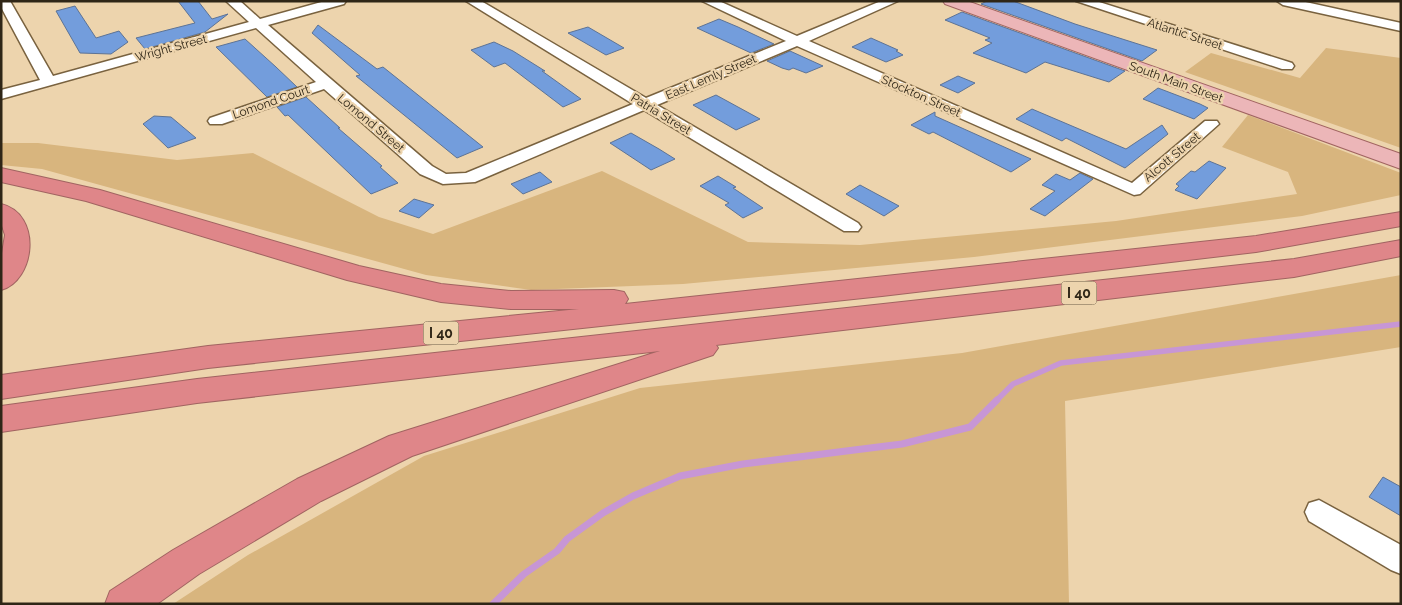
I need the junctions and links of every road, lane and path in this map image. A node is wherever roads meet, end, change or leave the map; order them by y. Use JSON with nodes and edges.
{"nodes":[{"id":1,"x":4,"y":1,"type":"edge"},
{"id":2,"x":232,"y":1,"type":"edge"},
{"id":3,"x":340,"y":1,"type":"edge"},
{"id":4,"x":472,"y":1,"type":"edge"},
{"id":5,"x":708,"y":1,"type":"edge"},
{"id":6,"x":892,"y":1,"type":"edge"},
{"id":7,"x":951,"y":1,"type":"edge"},
{"id":8,"x":1082,"y":1,"type":"edge"},
{"id":9,"x":1283,"y":1,"type":"edge"},
{"id":10,"x":258,"y":24,"type":"junction"},
{"id":11,"x":1401,"y":28,"type":"edge"},
{"id":12,"x":797,"y":41,"type":"junction"},
{"id":13,"x":1287,"y":66,"type":"dead end"},
{"id":14,"x":48,"y":82,"type":"junction"},
{"id":15,"x":325,"y":84,"type":"junction"},
{"id":16,"x":1,"y":95,"type":"edge"},
{"id":17,"x":645,"y":104,"type":"junction"},
{"id":18,"x":216,"y":121,"type":"dead end"},
{"id":19,"x":1211,"y":124,"type":"dead end"},
{"id":20,"x":530,"y":151,"type":"joint"},
{"id":21,"x":1401,"y":162,"type":"edge"},
{"id":22,"x":1,"y":175,"type":"edge"},
{"id":23,"x":1134,"y":190,"type":"joint"},
{"id":24,"x":1,"y":211,"type":"edge"},
{"id":25,"x":1401,"y":218,"type":"edge"},
{"id":26,"x":851,"y":227,"type":"dead end"},
{"id":27,"x":1401,"y":248,"type":"edge"},
{"id":28,"x":1,"y":281,"type":"edge"},
{"id":29,"x":882,"y":287,"type":"junction"},
{"id":30,"x":756,"y":330,"type":"junction"},
{"id":31,"x":1,"y":387,"type":"edge"},
{"id":32,"x":1,"y":418,"type":"edge"},
{"id":33,"x":1318,"y":512,"type":"dead end"},
{"id":34,"x":1401,"y":561,"type":"edge"},
{"id":35,"x":124,"y":604,"type":"edge"}],
"edges":[{"from":1,"to":14,"type":"street"},
{"from":2,"to":10,"type":"street","name":"Lomond Street"},
{"from":3,"to":10,"type":"street","name":"Wright Street"},
{"from":4,"to":17,"type":"street","name":"Patria Street"},
{"from":5,"to":12,"type":"street","name":"Stockton Street"},
{"from":6,"to":12,"type":"street","name":"East Lemly Street"},
{"from":7,"to":21,"type":"main road","name":"South Main Street"},
{"from":8,"to":13,"type":"street","name":"Atlantic Street"},
{"from":9,"to":11,"type":"street"},
{"from":10,"to":14,"type":"street","name":"Wright Street"},
{"from":10,"to":15,"type":"street","name":"Lomond Street"},
{"from":12,"to":17,"type":"street","name":"East Lemly Street"},
{"from":12,"to":23,"type":"street","name":"Stockton Street"},
{"from":14,"to":16,"type":"street","name":"Wright Street"},
{"from":15,"to":18,"type":"street","name":"Lomond Court"},
{"from":15,"to":20,"type":"street","name":"Lomond Street"},
{"from":17,"to":20,"type":"street","name":"East Lemly Street"},
{"from":17,"to":26,"type":"street","name":"Patria Street"},
{"from":19,"to":23,"type":"street","name":"Alcott Street"},
{"from":22,"to":29,"type":"highway"},
{"from":24,"to":28,"type":"highway"},
{"from":25,"to":29,"type":"highway","number":"I 40"},
{"from":27,"to":30,"type":"highway","number":"I 40"},
{"from":29,"to":31,"type":"highway","number":"I 40"},
{"from":30,"to":32,"type":"highway","number":"I 40"},
{"from":30,"to":35,"type":"highway"},
{"from":33,"to":34,"type":"street"}]}
